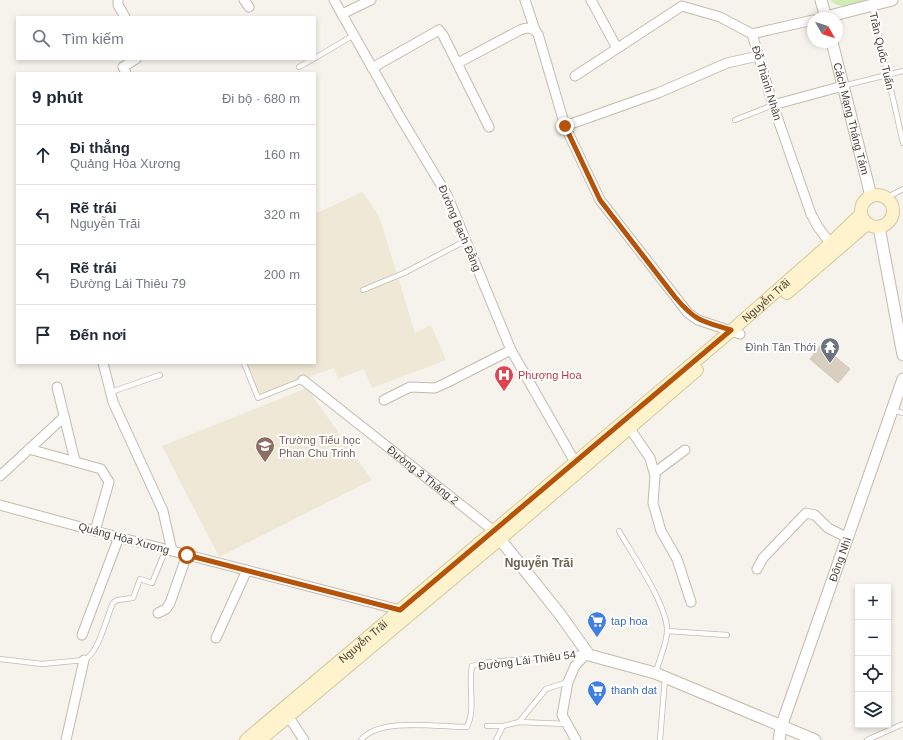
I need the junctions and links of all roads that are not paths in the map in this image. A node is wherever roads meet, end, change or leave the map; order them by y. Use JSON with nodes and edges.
{"nodes":[{"id":1,"x":118,"y":0,"type":"edge"},
{"id":2,"x":334,"y":0,"type":"edge"},
{"id":3,"x":371,"y":0,"type":"edge"},
{"id":4,"x":525,"y":0,"type":"edge"},
{"id":5,"x":591,"y":0,"type":"edge"},
{"id":6,"x":821,"y":0,"type":"edge"},
{"id":7,"x":892,"y":0,"type":"edge"},
{"id":8,"x":872,"y":5,"type":"junction"},
{"id":9,"x":824,"y":12,"type":"edge"},
{"id":10,"x":843,"y":13,"type":"edge"},
{"id":11,"x":342,"y":14,"type":"junction"},
{"id":12,"x":124,"y":16,"type":"edge"},
{"id":13,"x":807,"y":21,"type":"edge"},
{"id":14,"x":535,"y":30,"type":"junction"},
{"id":15,"x":752,"y":34,"type":"junction"},
{"id":16,"x":354,"y":35,"type":"junction"},
{"id":17,"x":617,"y":48,"type":"junction"},
{"id":18,"x":834,"y":48,"type":"edge"},
{"id":19,"x":758,"y":56,"type":"junction"},
{"id":20,"x":316,"y":57,"type":"edge"},
{"id":21,"x":134,"y":60,"type":"edge"},
{"id":22,"x":311,"y":60,"type":"edge"},
{"id":23,"x":458,"y":63,"type":"junction"},
{"id":24,"x":299,"y":67,"type":"dead end"},
{"id":25,"x":372,"y":68,"type":"junction"},
{"id":26,"x":903,"y":71,"type":"edge"},
{"id":27,"x":126,"y":72,"type":"edge"},
{"id":28,"x":888,"y":75,"type":"junction"},
{"id":29,"x":575,"y":76,"type":"dead end"},
{"id":30,"x":843,"y":86,"type":"junction"},
{"id":31,"x":773,"y":105,"type":"junction"},
{"id":32,"x":735,"y":120,"type":"dead end"},
{"id":33,"x":565,"y":126,"type":"junction"},
{"id":34,"x":489,"y":127,"type":"dead end"},
{"id":35,"x":903,"y":143,"type":"edge"},
{"id":36,"x":903,"y":190,"type":"edge"},
{"id":37,"x":871,"y":196,"type":"junction"},
{"id":38,"x":886,"y":198,"type":"junction"},
{"id":39,"x":898,"y":210,"type":"edge"},
{"id":40,"x":869,"y":222,"type":"junction"},
{"id":41,"x":465,"y":241,"type":"junction"},
{"id":42,"x":834,"y":247,"type":"junction"},
{"id":43,"x":363,"y":290,"type":"dead end"},
{"id":44,"x":735,"y":332,"type":"junction"},
{"id":45,"x":511,"y":350,"type":"junction"},
{"id":46,"x":903,"y":355,"type":"edge"},
{"id":47,"x":103,"y":364,"type":"edge"},
{"id":48,"x":244,"y":364,"type":"edge"},
{"id":49,"x":160,"y":375,"type":"dead end"},
{"id":50,"x":903,"y":379,"type":"edge"},
{"id":51,"x":304,"y":380,"type":"joint"},
{"id":52,"x":57,"y":387,"type":"dead end"},
{"id":53,"x":111,"y":392,"type":"junction"},
{"id":54,"x":384,"y":400,"type":"dead end"},
{"id":55,"x":898,"y":412,"type":"edge"},
{"id":56,"x":64,"y":416,"type":"junction"},
{"id":57,"x":627,"y":424,"type":"junction"},
{"id":58,"x":29,"y":449,"type":"junction"},
{"id":59,"x":685,"y":450,"type":"dead end"},
{"id":60,"x":75,"y":461,"type":"junction"},
{"id":61,"x":576,"y":462,"type":"junction"},
{"id":62,"x":654,"y":473,"type":"junction"},
{"id":63,"x":0,"y":476,"type":"edge"},
{"id":64,"x":0,"y":505,"type":"edge"},
{"id":65,"x":95,"y":531,"type":"junction"},
{"id":66,"x":620,"y":531,"type":"dead end"},
{"id":67,"x":497,"y":535,"type":"junction"},
{"id":68,"x":119,"y":537,"type":"junction"},
{"id":69,"x":848,"y":538,"type":"junction"},
{"id":70,"x":169,"y":550,"type":"junction"},
{"id":71,"x":187,"y":555,"type":"junction"},
{"id":72,"x":756,"y":569,"type":"dead end"},
{"id":73,"x":247,"y":570,"type":"junction"},
{"id":74,"x":691,"y":602,"type":"dead end"},
{"id":75,"x":406,"y":611,"type":"junction"},
{"id":76,"x":158,"y":613,"type":"dead end"},
{"id":77,"x":667,"y":631,"type":"junction"},
{"id":78,"x":82,"y":635,"type":"dead end"},
{"id":79,"x":727,"y":635,"type":"dead end"},
{"id":80,"x":216,"y":638,"type":"dead end"},
{"id":81,"x":586,"y":652,"type":"junction"},
{"id":82,"x":0,"y":659,"type":"edge"},
{"id":83,"x":84,"y":660,"type":"junction"},
{"id":84,"x":660,"y":675,"type":"junction"},
{"id":85,"x":568,"y":682,"type":"junction"},
{"id":86,"x":288,"y":716,"type":"junction"},
{"id":87,"x":519,"y":722,"type":"junction"},
{"id":88,"x":566,"y":724,"type":"junction"},
{"id":89,"x":903,"y":724,"type":"edge"},
{"id":90,"x":487,"y":726,"type":"dead end"},
{"id":91,"x":503,"y":726,"type":"junction"},
{"id":92,"x":781,"y":727,"type":"junction"},
{"id":93,"x":66,"y":740,"type":"edge"},
{"id":94,"x":246,"y":740,"type":"edge"},
{"id":95,"x":260,"y":740,"type":"edge"},
{"id":96,"x":304,"y":740,"type":"edge"},
{"id":97,"x":361,"y":740,"type":"edge"},
{"id":98,"x":496,"y":740,"type":"edge"},
{"id":99,"x":576,"y":740,"type":"edge"},
{"id":100,"x":660,"y":740,"type":"edge"},
{"id":101,"x":779,"y":740,"type":"edge"},
{"id":102,"x":815,"y":740,"type":"edge"},
{"id":103,"x":867,"y":740,"type":"edge"}],
"edges":[{"from":1,"to":12,"type":"street"},
{"from":2,"to":11,"type":"street","name":"Đường Bạch Đằng"},
{"from":3,"to":11,"type":"street"},
{"from":4,"to":14,"type":"street"},
{"from":5,"to":17,"type":"street"},
{"from":6,"to":9,"type":"street"},
{"from":7,"to":8,"type":"street"},
{"from":8,"to":10,"type":"street"},
{"from":8,"to":28,"type":"lane","name":"Trần Quốc Tuấn"},
{"from":11,"to":16,"type":"street","name":"Đường Bạch Đằng"},
{"from":13,"to":15,"type":"street"},
{"from":14,"to":23,"type":"street"},
{"from":14,"to":33,"type":"street"},
{"from":15,"to":17,"type":"street","name":"Đỗ Thành Nhân"},
{"from":15,"to":19,"type":"street","name":"Đỗ Thành Nhân"},
{"from":16,"to":20,"type":"lane"},
{"from":16,"to":25,"type":"street","name":"Đường Bạch Đằng"},
{"from":17,"to":29,"type":"street","name":"Đỗ Thành Nhân"},
{"from":18,"to":30,"type":"street","name":"Cách Mạng Tháng Tám"},
{"from":19,"to":31,"type":"street","name":"Đỗ Thành Nhân"},
{"from":19,"to":33,"type":"street"},
{"from":21,"to":27,"type":"street"},
{"from":22,"to":24,"type":"lane"},
{"from":23,"to":25,"type":"street"},
{"from":23,"to":34,"type":"street"},
{"from":25,"to":41,"type":"street","name":"Đường Bạch Đằng"},
{"from":26,"to":28,"type":"lane"},
{"from":28,"to":30,"type":"lane"},
{"from":28,"to":35,"type":"lane","name":"Trần Quốc Tuấn"},
{"from":30,"to":31,"type":"street"},
{"from":30,"to":37,"type":"street","name":"Cách Mạng Tháng Tám"},
{"from":31,"to":32,"type":"lane"},
{"from":31,"to":42,"type":"street","name":"Đỗ Thành Nhân"},
{"from":33,"to":44,"type":"street"},
{"from":36,"to":38,"type":"lane"},
{"from":37,"to":38,"type":"main road"},
{"from":37,"to":40,"type":"main road"},
{"from":38,"to":39,"type":"main road"},
{"from":39,"to":40,"type":"main road"},
{"from":40,"to":42,"type":"main road","name":"Nguyễn Trãi"},
{"from":40,"to":46,"type":"street"},
{"from":41,"to":43,"type":"lane"},
{"from":41,"to":45,"type":"street","name":"Đường Bạch Đằng"},
{"from":42,"to":44,"type":"main road","name":"Nguyễn Trãi"},
{"from":44,"to":57,"type":"main road","name":"Nguyễn Trãi"},
{"from":45,"to":54,"type":"street"},
{"from":45,"to":61,"type":"street","name":"Đường Bạch Đằng"},
{"from":47,"to":53,"type":"street"},
{"from":48,"to":51,"type":"lane","name":"Đường 3 Tháng 2"},
{"from":49,"to":53,"type":"lane"},
{"from":50,"to":55,"type":"street","name":"Đông Nhì"},
{"from":51,"to":67,"type":"street","name":"Đường 3 Tháng 2"},
{"from":52,"to":56,"type":"street"},
{"from":53,"to":70,"type":"street"},
{"from":55,"to":69,"type":"street","name":"Đông Nhì"},
{"from":56,"to":58,"type":"street"},
{"from":56,"to":60,"type":"street"},
{"from":57,"to":61,"type":"main road","name":"Nguyễn Trãi"},
{"from":57,"to":62,"type":"street"},
{"from":57,"to":67,"type":"main road","name":"Nguyễn Trãi"},
{"from":58,"to":60,"type":"street"},
{"from":58,"to":63,"type":"street"},
{"from":59,"to":62,"type":"street"},
{"from":60,"to":65,"type":"street"},
{"from":61,"to":67,"type":"main road","name":"Nguyễn Trãi"},
{"from":62,"to":74,"type":"street"},
{"from":64,"to":65,"type":"street","name":"Quảng Hòa Xương"},
{"from":65,"to":68,"type":"street","name":"Quảng Hòa Xương"},
{"from":66,"to":77,"type":"lane"},
{"from":67,"to":75,"type":"main road","name":"Nguyễn Trãi"},
{"from":67,"to":81,"type":"street","name":"Đường 3 Tháng 2"},
{"from":68,"to":70,"type":"street","name":"Quảng Hòa Xương"},
{"from":68,"to":78,"type":"street"},
{"from":69,"to":72,"type":"street"},
{"from":69,"to":92,"type":"street","name":"Đông Nhì"},
{"from":70,"to":71,"type":"street","name":"Quảng Hòa Xương"},
{"from":70,"to":83,"type":"lane"},
{"from":71,"to":73,"type":"street","name":"Quảng Hòa Xương"},
{"from":71,"to":76,"type":"street"},
{"from":73,"to":75,"type":"street","name":"Quảng Hòa Xương"},
{"from":73,"to":80,"type":"street"},
{"from":75,"to":86,"type":"main road","name":"Nguyễn Trãi"},
{"from":75,"to":94,"type":"main road","name":"Nguyễn Trãi"},
{"from":77,"to":79,"type":"lane"},
{"from":77,"to":84,"type":"lane"},
{"from":81,"to":84,"type":"street"},
{"from":81,"to":85,"type":"street"},
{"from":81,"to":97,"type":"lane","name":"Đường Lái Thiêu 54"},
{"from":82,"to":83,"type":"lane"},
{"from":83,"to":93,"type":"street"},
{"from":84,"to":92,"type":"street"},
{"from":84,"to":100,"type":"lane"},
{"from":85,"to":87,"type":"lane"},
{"from":85,"to":88,"type":"street"},
{"from":86,"to":95,"type":"main road","name":"Nguyễn Trãi"},
{"from":86,"to":96,"type":"street"},
{"from":87,"to":88,"type":"lane"},
{"from":87,"to":91,"type":"lane"},
{"from":88,"to":99,"type":"street"},
{"from":89,"to":103,"type":"lane"},
{"from":90,"to":91,"type":"lane"},
{"from":91,"to":98,"type":"lane"},
{"from":92,"to":101,"type":"street","name":"Đông Nhì"},
{"from":92,"to":102,"type":"street"}]}
